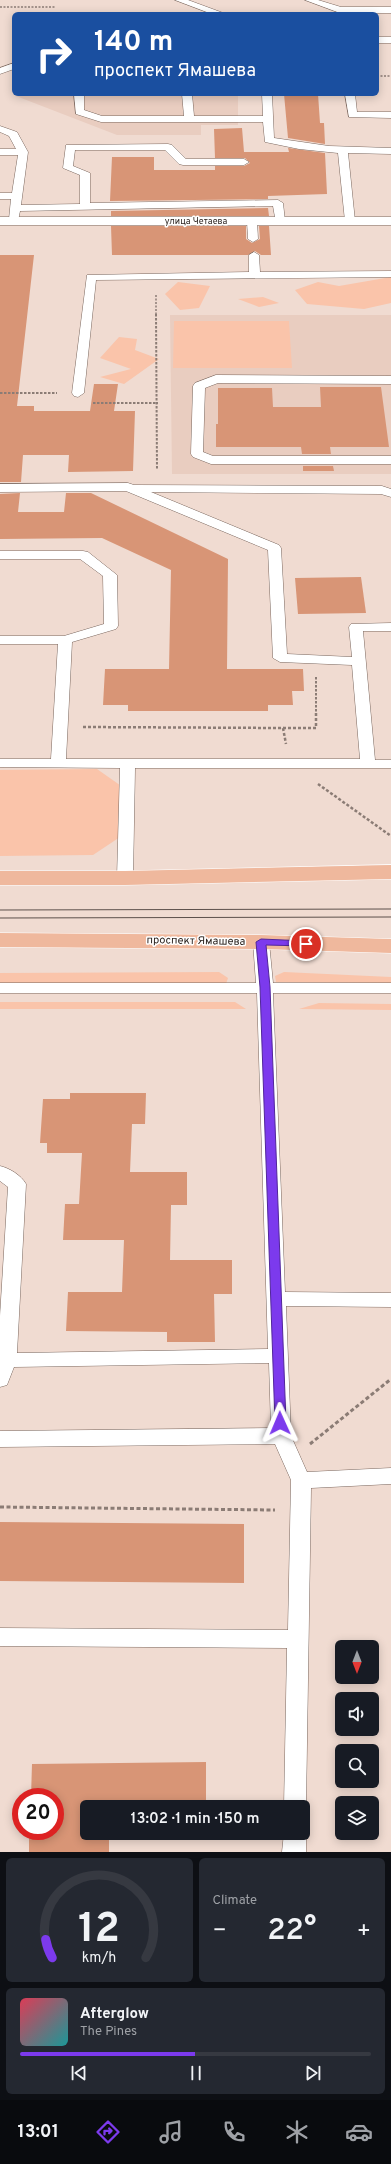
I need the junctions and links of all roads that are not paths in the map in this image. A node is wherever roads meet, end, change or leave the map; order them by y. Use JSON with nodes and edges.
{"nodes":[{"id":1,"x":179,"y":0,"type":"edge"},
{"id":2,"x":309,"y":0,"type":"edge"},
{"id":3,"x":391,"y":10,"type":"edge"},
{"id":4,"x":215,"y":12,"type":"edge"},
{"id":5,"x":379,"y":40,"type":"edge"},
{"id":6,"x":391,"y":40,"type":"edge"},
{"id":7,"x":12,"y":67,"type":"edge"},
{"id":8,"x":0,"y":71,"type":"edge"},
{"id":9,"x":79,"y":96,"type":"edge"},
{"id":10,"x":187,"y":96,"type":"edge"},
{"id":11,"x":267,"y":96,"type":"edge"},
{"id":12,"x":350,"y":96,"type":"edge"},
{"id":13,"x":391,"y":115,"type":"edge"},
{"id":14,"x":268,"y":118,"type":"junction"},
{"id":15,"x":189,"y":119,"type":"junction"},
{"id":16,"x":0,"y":129,"type":"edge"},
{"id":17,"x":343,"y":151,"type":"junction"},
{"id":18,"x":391,"y":151,"type":"edge"},
{"id":19,"x":0,"y":152,"type":"edge"},
{"id":20,"x":23,"y":152,"type":"junction"},
{"id":21,"x":244,"y":162,"type":"dead end"},
{"id":22,"x":0,"y":196,"type":"edge"},
{"id":23,"x":17,"y":196,"type":"junction"},
{"id":24,"x":85,"y":206,"type":"junction"},
{"id":25,"x":10,"y":217,"type":"edge"},
{"id":26,"x":252,"y":221,"type":"junction"},
{"id":27,"x":280,"y":221,"type":"junction"},
{"id":28,"x":350,"y":221,"type":"junction"},
{"id":29,"x":391,"y":221,"type":"edge"},
{"id":30,"x":253,"y":239,"type":"dead end"},
{"id":31,"x":254,"y":255,"type":"dead end"},
{"id":32,"x":391,"y":274,"type":"edge"},
{"id":33,"x":255,"y":275,"type":"junction"},
{"id":34,"x":391,"y":380,"type":"edge"},
{"id":35,"x":78,"y":393,"type":"road end"},
{"id":36,"x":391,"y":460,"type":"edge"},
{"id":37,"x":128,"y":487,"type":"junction"},
{"id":38,"x":0,"y":488,"type":"edge"},
{"id":39,"x":391,"y":493,"type":"edge"},
{"id":40,"x":0,"y":555,"type":"edge"},
{"id":41,"x":391,"y":627,"type":"edge"},
{"id":42,"x":0,"y":640,"type":"edge"},
{"id":43,"x":65,"y":640,"type":"junction"},
{"id":44,"x":360,"y":661,"type":"junction"},
{"id":45,"x":0,"y":763,"type":"edge"},
{"id":46,"x":128,"y":763,"type":"junction"},
{"id":47,"x":58,"y":764,"type":"junction"},
{"id":48,"x":368,"y":764,"type":"junction"},
{"id":49,"x":391,"y":764,"type":"edge"},
{"id":50,"x":391,"y":872,"type":"edge"},
{"id":51,"x":0,"y":878,"type":"edge"},
{"id":52,"x":125,"y":878,"type":"junction"},
{"id":53,"x":0,"y":940,"type":"edge"},
{"id":54,"x":261,"y":942,"type":"junction"},
{"id":55,"x":391,"y":946,"type":"edge"},
{"id":56,"x":265,"y":987,"type":"junction"},
{"id":57,"x":0,"y":988,"type":"edge"},
{"id":58,"x":391,"y":988,"type":"edge"},
{"id":59,"x":0,"y":1172,"type":"edge"},
{"id":60,"x":275,"y":1299,"type":"junction"},
{"id":61,"x":391,"y":1300,"type":"edge"},
{"id":62,"x":278,"y":1356,"type":"junction"},
{"id":63,"x":7,"y":1360,"type":"junction"},
{"id":64,"x":0,"y":1380,"type":"edge"},
{"id":65,"x":281,"y":1436,"type":"junction"},
{"id":66,"x":0,"y":1438,"type":"edge"},
{"id":67,"x":391,"y":1476,"type":"edge"},
{"id":68,"x":301,"y":1480,"type":"junction"},
{"id":69,"x":0,"y":1637,"type":"edge"},
{"id":70,"x":297,"y":1639,"type":"junction"},
{"id":71,"x":295,"y":1800,"type":"edge"},
{"id":72,"x":295,"y":1840,"type":"edge"},
{"id":73,"x":294,"y":1852,"type":"edge"}],
"edges":[{"from":1,"to":4,"type":"lane"},
{"from":2,"to":3,"type":"lane"},
{"from":5,"to":6,"type":"lane"},
{"from":7,"to":8,"type":"lane"},
{"from":9,"to":15,"type":"lane"},
{"from":10,"to":15,"type":"lane"},
{"from":11,"to":14,"type":"lane"},
{"from":12,"to":13,"type":"lane"},
{"from":14,"to":15,"type":"lane"},
{"from":14,"to":17,"type":"lane"},
{"from":16,"to":20,"type":"lane"},
{"from":17,"to":18,"type":"lane"},
{"from":17,"to":28,"type":"lane"},
{"from":19,"to":20,"type":"lane"},
{"from":20,"to":23,"type":"lane"},
{"from":21,"to":24,"type":"lane"},
{"from":22,"to":23,"type":"lane"},
{"from":23,"to":25,"type":"lane"},
{"from":24,"to":25,"type":"lane"},
{"from":24,"to":27,"type":"lane"},
{"from":25,"to":26,"type":"street","name":"улица Четаева"},
{"from":26,"to":27,"type":"street","name":"улица Четаева"},
{"from":26,"to":30,"type":"lane"},
{"from":27,"to":28,"type":"street","name":"улица Четаева"},
{"from":28,"to":29,"type":"street","name":"улица Четаева"},
{"from":31,"to":33,"type":"lane"},
{"from":32,"to":33,"type":"lane"},
{"from":33,"to":35,"type":"lane"},
{"from":34,"to":36,"type":"lane"},
{"from":37,"to":38,"type":"lane"},
{"from":37,"to":39,"type":"lane"},
{"from":37,"to":44,"type":"lane"},
{"from":40,"to":43,"type":"lane"},
{"from":41,"to":44,"type":"lane"},
{"from":42,"to":43,"type":"lane"},
{"from":43,"to":47,"type":"lane"},
{"from":44,"to":48,"type":"lane"},
{"from":45,"to":47,"type":"lane"},
{"from":46,"to":47,"type":"lane"},
{"from":46,"to":48,"type":"lane"},
{"from":46,"to":52,"type":"lane"},
{"from":48,"to":49,"type":"lane"},
{"from":50,"to":52,"type":"main road"},
{"from":51,"to":52,"type":"main road"},
{"from":53,"to":54,"type":"main road","name":"проспект Ямашева"},
{"from":54,"to":55,"type":"main road","name":"проспект Ямашева"},
{"from":54,"to":56,"type":"lane"},
{"from":56,"to":57,"type":"lane"},
{"from":56,"to":58,"type":"lane"},
{"from":56,"to":60,"type":"lane"},
{"from":59,"to":63,"type":"lane"},
{"from":60,"to":61,"type":"lane"},
{"from":60,"to":62,"type":"lane"},
{"from":62,"to":63,"type":"lane"},
{"from":62,"to":65,"type":"lane"},
{"from":63,"to":64,"type":"lane"},
{"from":65,"to":66,"type":"lane"},
{"from":65,"to":68,"type":"lane"},
{"from":67,"to":68,"type":"lane"},
{"from":68,"to":70,"type":"lane"},
{"from":69,"to":70,"type":"lane"},
{"from":70,"to":71,"type":"lane"},
{"from":72,"to":73,"type":"lane"}]}
